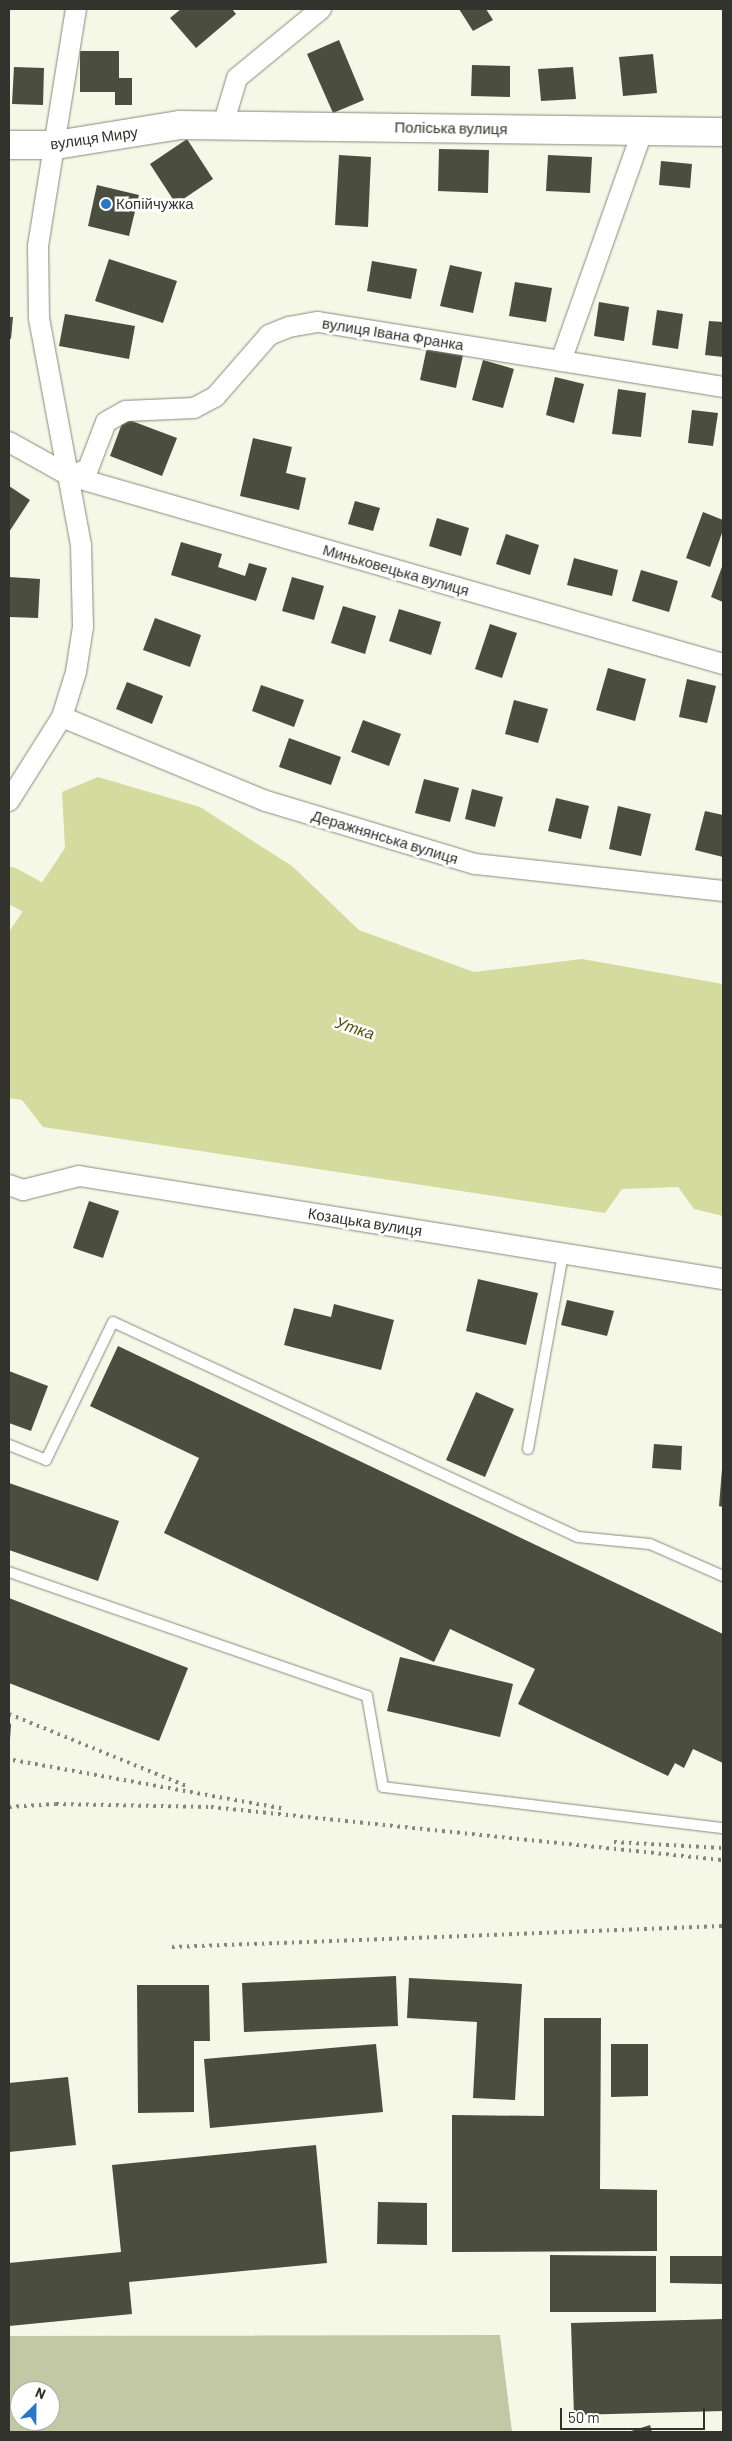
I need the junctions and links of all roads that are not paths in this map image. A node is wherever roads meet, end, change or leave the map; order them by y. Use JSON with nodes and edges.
{"nodes":[{"id":1,"x":76,"y":9,"type":"edge"},
{"id":2,"x":321,"y":9,"type":"edge"},
{"id":3,"x":180,"y":125,"type":"joint"},
{"id":4,"x":223,"y":125,"type":"junction"},
{"id":5,"x":643,"y":130,"type":"junction"},
{"id":6,"x":723,"y":132,"type":"edge"},
{"id":7,"x":9,"y":145,"type":"edge"},
{"id":8,"x":56,"y":145,"type":"junction"},
{"id":9,"x":561,"y":360,"type":"junction"},
{"id":10,"x":723,"y":387,"type":"edge"},
{"id":11,"x":9,"y":442,"type":"edge"},
{"id":12,"x":70,"y":476,"type":"junction"},
{"id":13,"x":723,"y":664,"type":"edge"},
{"id":14,"x":62,"y":717,"type":"junction"},
{"id":15,"x":9,"y":801,"type":"edge"},
{"id":16,"x":723,"y":891,"type":"edge"},
{"id":17,"x":9,"y":1186,"type":"edge"},
{"id":18,"x":563,"y":1254,"type":"junction"},
{"id":19,"x":723,"y":1279,"type":"edge"},
{"id":20,"x":9,"y":1445,"type":"edge"},
{"id":21,"x":528,"y":1449,"type":"dead end"},
{"id":22,"x":9,"y":1572,"type":"edge"},
{"id":23,"x":723,"y":1576,"type":"edge"},
{"id":24,"x":723,"y":1828,"type":"edge"}],
"edges":[{"from":1,"to":8,"type":"street"},
{"from":2,"to":4,"type":"street"},
{"from":3,"to":4,"type":"main road","name":"Поліська вулиця"},
{"from":3,"to":8,"type":"main road","name":"вулиця Миру"},
{"from":4,"to":5,"type":"main road","name":"Поліська вулиця"},
{"from":5,"to":6,"type":"main road","name":"Поліська вулиця"},
{"from":5,"to":9,"type":"street"},
{"from":7,"to":8,"type":"main road","name":"вулиця Миру"},
{"from":8,"to":12,"type":"street"},
{"from":9,"to":10,"type":"street","name":"вулиця Івана Франка"},
{"from":9,"to":12,"type":"street","name":"вулиця Івана Франка"},
{"from":11,"to":12,"type":"street","name":"Миньковецька вулиця"},
{"from":12,"to":13,"type":"street","name":"Миньковецька вулиця"},
{"from":12,"to":14,"type":"street"},
{"from":14,"to":15,"type":"street"},
{"from":14,"to":16,"type":"street","name":"Деражнянська вулиця"},
{"from":17,"to":18,"type":"street","name":"Козацька вулиця"},
{"from":18,"to":19,"type":"street","name":"Козацька вулиця"},
{"from":18,"to":21,"type":"lane"},
{"from":20,"to":23,"type":"lane"},
{"from":22,"to":24,"type":"lane"}]}
